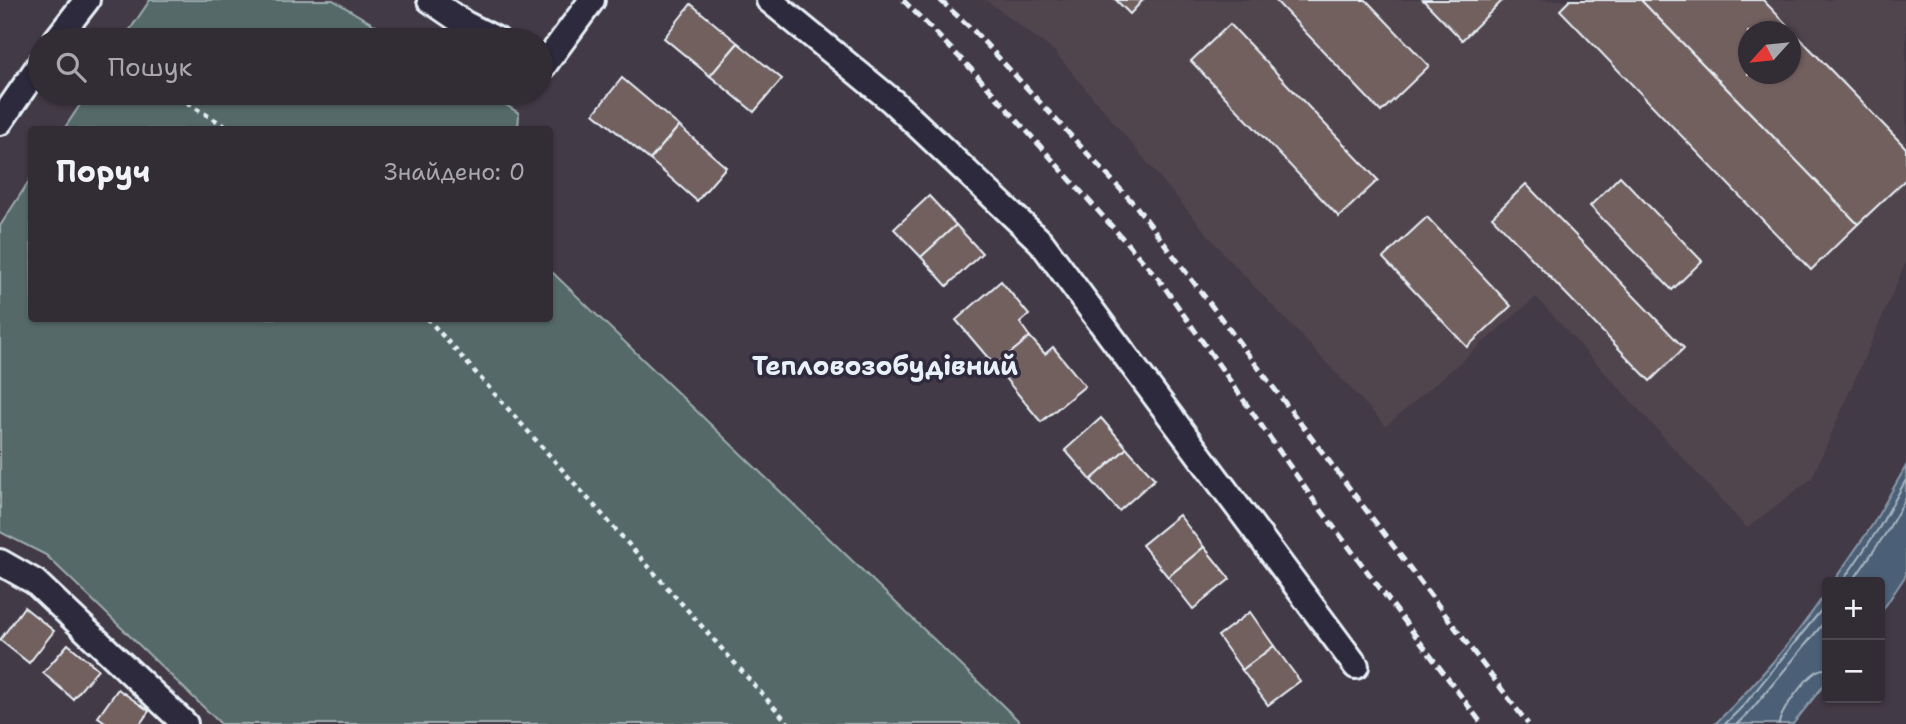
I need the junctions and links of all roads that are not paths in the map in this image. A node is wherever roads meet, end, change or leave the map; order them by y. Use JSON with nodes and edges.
{"nodes":[{"id":1,"x":87,"y":0,"type":"edge"},
{"id":2,"x":430,"y":0,"type":"edge"},
{"id":3,"x":592,"y":0,"type":"edge"},
{"id":4,"x":769,"y":0,"type":"edge"},
{"id":5,"x":65,"y":28,"type":"edge"},
{"id":6,"x":473,"y":28,"type":"edge"},
{"id":7,"x":553,"y":53,"type":"edge"},
{"id":8,"x":28,"y":81,"type":"edge"},
{"id":9,"x":0,"y":122,"type":"edge"},
{"id":10,"x":0,"y":562,"type":"edge"},
{"id":11,"x":1356,"y":666,"type":"dead end"},
{"id":12,"x":183,"y":723,"type":"edge"}],
"edges":[{"from":1,"to":5,"type":"street"},
{"from":2,"to":6,"type":"street"},
{"from":3,"to":7,"type":"street"},
{"from":4,"to":11,"type":"street"},
{"from":8,"to":9,"type":"street"},
{"from":10,"to":12,"type":"street"}]}
